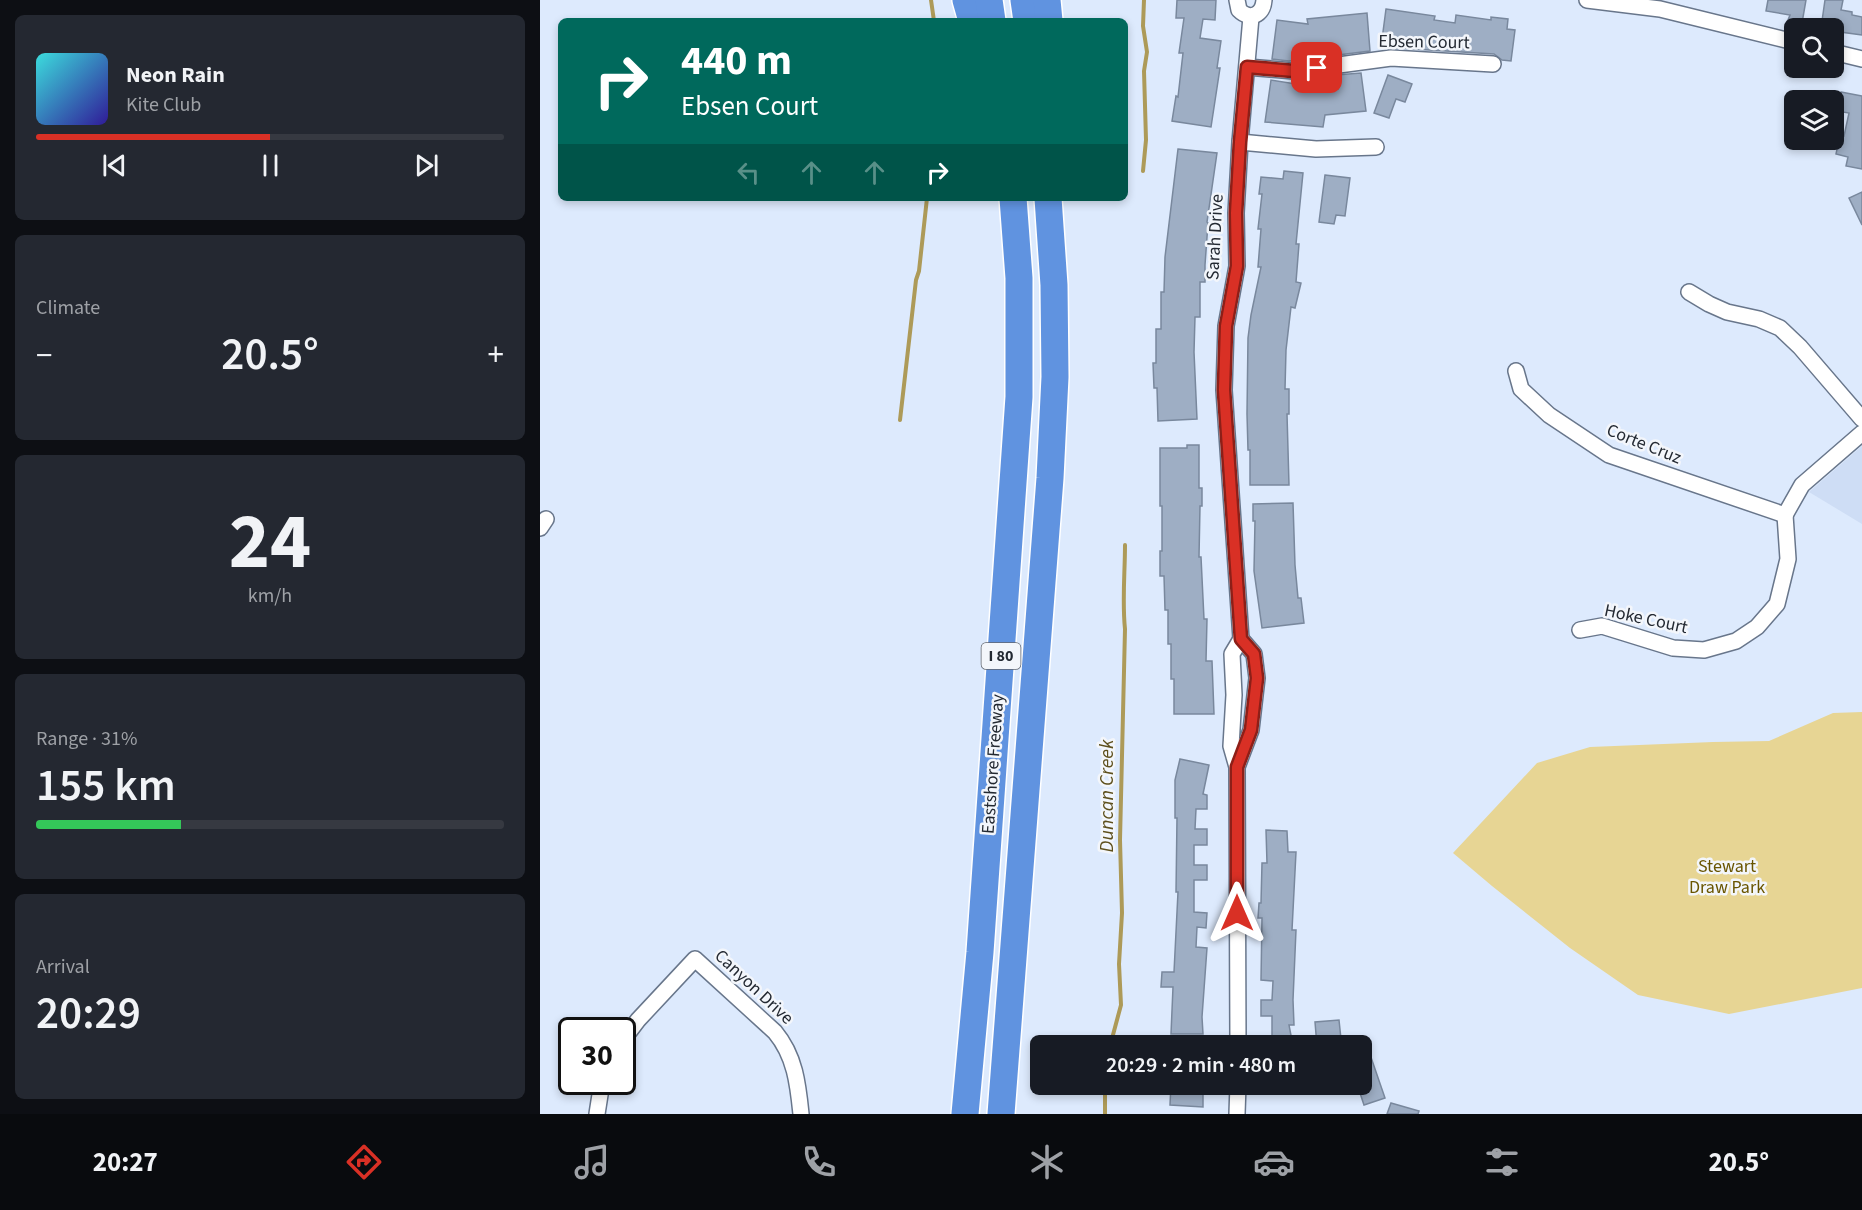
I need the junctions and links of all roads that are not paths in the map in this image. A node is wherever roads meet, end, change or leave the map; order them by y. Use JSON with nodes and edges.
{"nodes":[{"id":1,"x":966,"y":0,"type":"edge"},
{"id":2,"x":989,"y":0,"type":"edge"},
{"id":3,"x":1024,"y":0,"type":"edge"},
{"id":4,"x":1047,"y":0,"type":"edge"},
{"id":5,"x":1237,"y":0,"type":"edge"},
{"id":6,"x":1264,"y":0,"type":"edge"},
{"id":7,"x":1587,"y":0,"type":"edge"},
{"id":8,"x":1251,"y":16,"type":"junction"},
{"id":9,"x":971,"y":18,"type":"edge"},
{"id":10,"x":992,"y":18,"type":"edge"},
{"id":11,"x":1027,"y":18,"type":"edge"},
{"id":12,"x":1049,"y":18,"type":"edge"},
{"id":13,"x":1784,"y":40,"type":"edge"},
{"id":14,"x":1844,"y":54,"type":"edge"},
{"id":15,"x":1862,"y":58,"type":"edge"},
{"id":16,"x":1493,"y":64,"type":"dead end"},
{"id":17,"x":1247,"y":67,"type":"junction"},
{"id":18,"x":1240,"y":142,"type":"junction"},
{"id":19,"x":1376,"y":147,"type":"dead end"},
{"id":20,"x":1013,"y":201,"type":"edge"},
{"id":21,"x":1048,"y":201,"type":"edge"},
{"id":22,"x":1689,"y":292,"type":"dead end"},
{"id":23,"x":1516,"y":371,"type":"dead end"},
{"id":24,"x":1862,"y":419,"type":"edge"},
{"id":25,"x":1862,"y":433,"type":"edge"},
{"id":26,"x":1785,"y":515,"type":"junction"},
{"id":27,"x":1580,"y":630,"type":"dead end"},
{"id":28,"x":1241,"y":639,"type":"junction"},
{"id":29,"x":1237,"y":767,"type":"junction"},
{"id":30,"x":636,"y":1023,"type":"edge"},
{"id":31,"x":1238,"y":1035,"type":"edge"},
{"id":32,"x":600,"y":1095,"type":"edge"},
{"id":33,"x":1238,"y":1095,"type":"edge"},
{"id":34,"x":597,"y":1114,"type":"edge"},
{"id":35,"x":801,"y":1114,"type":"edge"},
{"id":36,"x":965,"y":1114,"type":"edge"},
{"id":37,"x":1001,"y":1114,"type":"edge"},
{"id":38,"x":1237,"y":1114,"type":"edge"}],
"edges":[{"from":1,"to":9,"type":"highway"},
{"from":2,"to":10,"type":"highway"},
{"from":3,"to":11,"type":"highway"},
{"from":4,"to":12,"type":"highway"},
{"from":5,"to":8,"type":"street"},
{"from":6,"to":8,"type":"street"},
{"from":7,"to":13,"type":"street"},
{"from":8,"to":17,"type":"street","name":"Sarah Drive"},
{"from":14,"to":15,"type":"street"},
{"from":16,"to":17,"type":"street","name":"Ebsen Court"},
{"from":17,"to":18,"type":"street","name":"Sarah Drive"},
{"from":18,"to":19,"type":"street"},
{"from":18,"to":28,"type":"street","name":"Sarah Drive"},
{"from":20,"to":36,"type":"highway","name":"Eastshore Freeway","number":"I 80"},
{"from":21,"to":37,"type":"highway","name":"Eastshore Freeway","number":"I 80"},
{"from":22,"to":24,"type":"street"},
{"from":23,"to":26,"type":"street","name":"Corte Cruz"},
{"from":25,"to":26,"type":"street"},
{"from":26,"to":27,"type":"street","name":"Hoke Court"},
{"from":28,"to":29,"type":"street","name":"Sarah Drive"},
{"from":28,"to":29,"type":"street","name":"Sarah Drive"},
{"from":29,"to":31,"type":"street","name":"Sarah Drive"},
{"from":30,"to":35,"type":"street","name":"Canyon Drive"},
{"from":32,"to":34,"type":"street"},
{"from":33,"to":38,"type":"street"}]}
